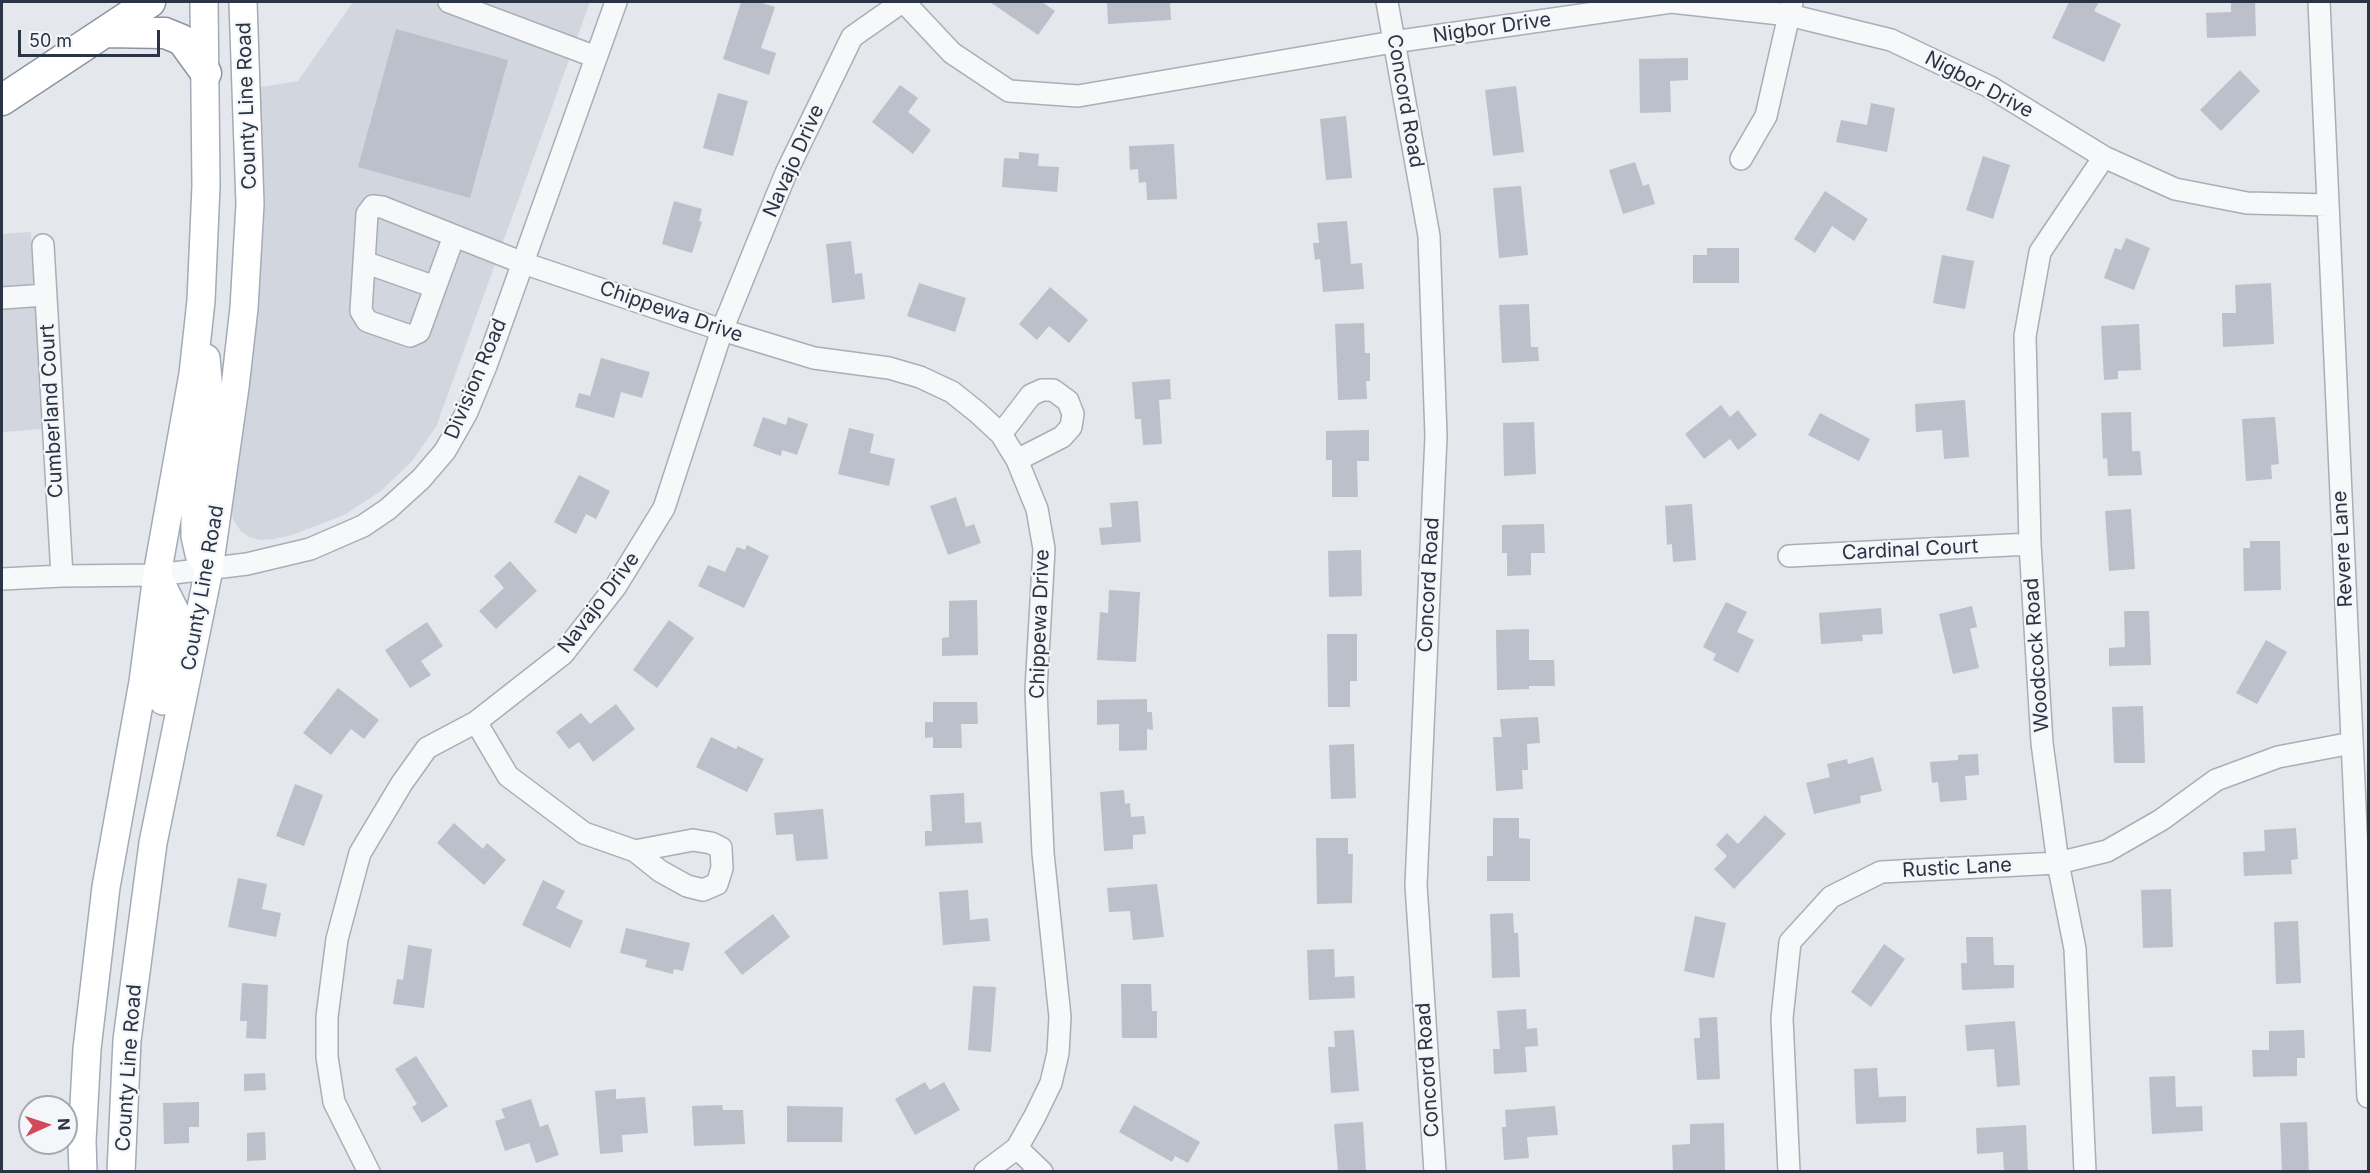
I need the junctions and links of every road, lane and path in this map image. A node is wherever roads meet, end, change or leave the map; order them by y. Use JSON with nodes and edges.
{"nodes":[{"id":1,"x":150,"y":2,"type":"edge"},
{"id":2,"x":204,"y":2,"type":"edge"},
{"id":3,"x":243,"y":2,"type":"edge"},
{"id":4,"x":449,"y":2,"type":"edge"},
{"id":5,"x":616,"y":2,"type":"edge"},
{"id":6,"x":903,"y":2,"type":"edge"},
{"id":7,"x":1387,"y":2,"type":"edge"},
{"id":8,"x":2319,"y":2,"type":"edge"},
{"id":9,"x":1790,"y":8,"type":"edge"},
{"id":10,"x":105,"y":32,"type":"junction"},
{"id":11,"x":1393,"y":42,"type":"junction"},
{"id":12,"x":596,"y":57,"type":"junction"},
{"id":13,"x":206,"y":73,"type":"junction"},
{"id":14,"x":2,"y":100,"type":"edge"},
{"id":15,"x":2104,"y":157,"type":"junction"},
{"id":16,"x":1741,"y":159,"type":"dead end"},
{"id":17,"x":2328,"y":205,"type":"junction"},
{"id":18,"x":454,"y":236,"type":"junction"},
{"id":19,"x":43,"y":245,"type":"dead end"},
{"id":20,"x":364,"y":262,"type":"junction"},
{"id":21,"x":523,"y":263,"type":"junction"},
{"id":22,"x":435,"y":287,"type":"junction"},
{"id":23,"x":46,"y":295,"type":"junction"},
{"id":24,"x":2,"y":298,"type":"edge"},
{"id":25,"x":201,"y":301,"type":"junction"},
{"id":26,"x":722,"y":330,"type":"junction"},
{"id":27,"x":1000,"y":434,"type":"junction"},
{"id":28,"x":1017,"y":460,"type":"junction"},
{"id":29,"x":2030,"y":544,"type":"junction"},
{"id":30,"x":1789,"y":556,"type":"dead end"},
{"id":31,"x":208,"y":568,"type":"junction"},
{"id":32,"x":158,"y":575,"type":"junction"},
{"id":33,"x":62,"y":576,"type":"junction"},
{"id":34,"x":2,"y":579,"type":"edge"},
{"id":35,"x":476,"y":722,"type":"junction"},
{"id":36,"x":2352,"y":743,"type":"junction"},
{"id":37,"x":153,"y":843,"type":"junction"},
{"id":38,"x":635,"y":851,"type":"dead end"},
{"id":39,"x":2058,"y":863,"type":"junction"},
{"id":40,"x":100,"y":943,"type":"junction"},
{"id":41,"x":139,"y":951,"type":"junction"},
{"id":42,"x":2368,"y":1097,"type":"edge"},
{"id":43,"x":1017,"y":1148,"type":"junction"},
{"id":44,"x":83,"y":1172,"type":"edge"},
{"id":45,"x":121,"y":1172,"type":"edge"},
{"id":46,"x":369,"y":1172,"type":"edge"},
{"id":47,"x":985,"y":1172,"type":"edge"},
{"id":48,"x":1042,"y":1172,"type":"edge"},
{"id":49,"x":1435,"y":1172,"type":"edge"},
{"id":50,"x":1789,"y":1172,"type":"edge"},
{"id":51,"x":2085,"y":1172,"type":"edge"}],
"edges":[{"from":1,"to":10,"type":"highway"},
{"from":2,"to":13,"type":"main road","name":"County Line Road"},
{"from":3,"to":31,"type":"main road","name":"County Line Road"},
{"from":4,"to":12,"type":"street"},
{"from":5,"to":12,"type":"street","name":"Division Road"},
{"from":6,"to":11,"type":"street","name":"Nigbor Drive"},
{"from":6,"to":26,"type":"street","name":"Navajo Drive"},
{"from":7,"to":11,"type":"street","name":"Concord Road"},
{"from":8,"to":17,"type":"street","name":"Revere Lane"},
{"from":9,"to":11,"type":"street","name":"Nigbor Drive"},
{"from":9,"to":15,"type":"street","name":"Nigbor Drive"},
{"from":9,"to":16,"type":"street"},
{"from":10,"to":13,"type":"highway"},
{"from":10,"to":14,"type":"highway"},
{"from":11,"to":49,"type":"street","name":"Concord Road"},
{"from":12,"to":21,"type":"street","name":"Division Road"},
{"from":13,"to":25,"type":"main road","name":"County Line Road"},
{"from":15,"to":17,"type":"street","name":"Nigbor Drive"},
{"from":15,"to":29,"type":"street","name":"Woodcock Road"},
{"from":17,"to":36,"type":"street","name":"Revere Lane"},
{"from":18,"to":20,"type":"street","name":"Chippewa Drive"},
{"from":18,"to":21,"type":"street","name":"Chippewa Drive"},
{"from":18,"to":22,"type":"street"},
{"from":19,"to":23,"type":"street","name":"Cumberland Court"},
{"from":20,"to":22,"type":"street"},
{"from":20,"to":22,"type":"street"},
{"from":21,"to":26,"type":"street","name":"Chippewa Drive"},
{"from":21,"to":31,"type":"street","name":"Division Road"},
{"from":23,"to":24,"type":"street"},
{"from":23,"to":33,"type":"street","name":"Cumberland Court"},
{"from":25,"to":31,"type":"main road"},
{"from":25,"to":32,"type":"main road","name":"County Line Road"},
{"from":26,"to":27,"type":"street","name":"Chippewa Drive"},
{"from":26,"to":35,"type":"street","name":"Navajo Drive"},
{"from":27,"to":28,"type":"street","name":"Chippewa Drive"},
{"from":27,"to":28,"type":"street"},
{"from":28,"to":43,"type":"street","name":"Chippewa Drive"},
{"from":29,"to":30,"type":"street","name":"Cardinal Court"},
{"from":29,"to":39,"type":"street","name":"Woodcock Road"},
{"from":31,"to":32,"type":"street","name":"Division Road"},
{"from":31,"to":37,"type":"main road","name":"County Line Road"},
{"from":32,"to":33,"type":"street","name":"Division Road"},
{"from":32,"to":37,"type":"main road"},
{"from":32,"to":40,"type":"main road","name":"County Line Road"},
{"from":33,"to":34,"type":"street","name":"Division Road"},
{"from":35,"to":38,"type":"street"},
{"from":35,"to":46,"type":"street","name":"Navajo Drive"},
{"from":36,"to":39,"type":"street","name":"Rustic Lane"},
{"from":36,"to":42,"type":"street","name":"Revere Lane"},
{"from":37,"to":41,"type":"main road","name":"County Line Road"},
{"from":39,"to":50,"type":"street","name":"Rustic Lane"},
{"from":39,"to":51,"type":"street","name":"Woodcock Road"},
{"from":40,"to":41,"type":"main road"},
{"from":40,"to":44,"type":"main road","name":"County Line Road"},
{"from":41,"to":45,"type":"main road","name":"County Line Road"},
{"from":43,"to":47,"type":"street","name":"Chippewa Drive"},
{"from":43,"to":48,"type":"street"}]}
